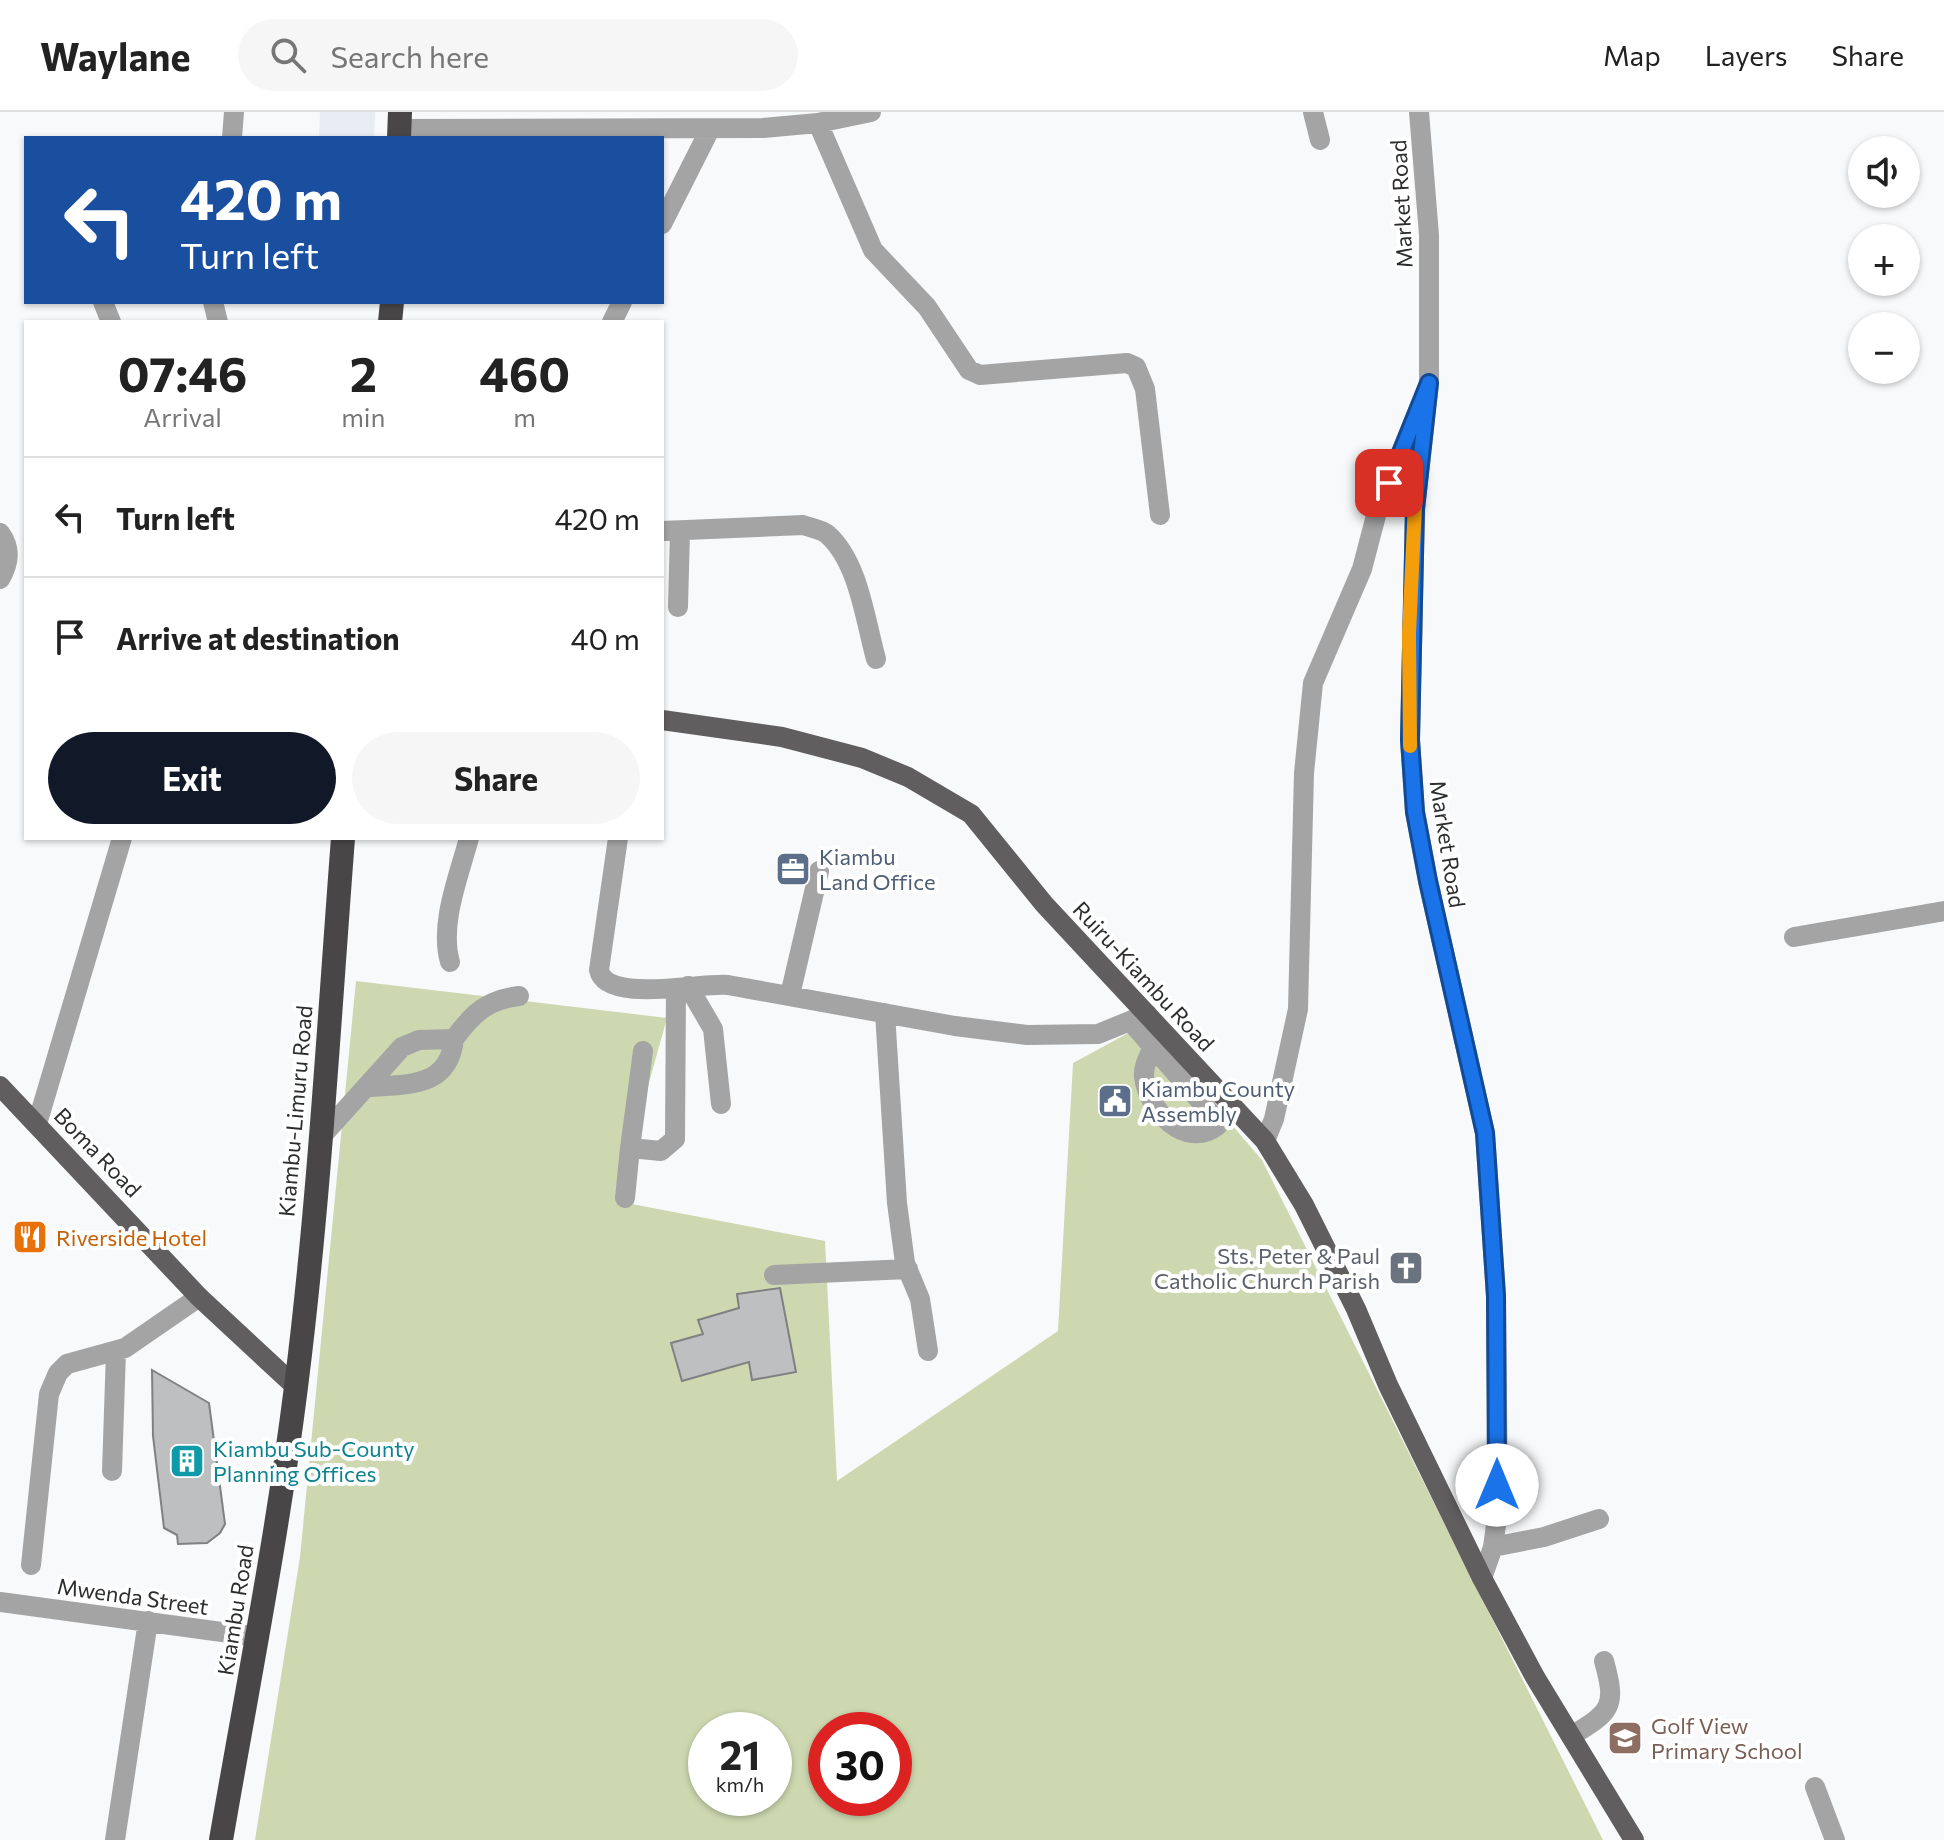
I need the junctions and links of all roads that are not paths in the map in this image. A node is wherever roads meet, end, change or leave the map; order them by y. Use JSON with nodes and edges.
{"nodes":[{"id":1,"x":234,"y":112,"type":"edge"},
{"id":2,"x":871,"y":112,"type":"edge"},
{"id":3,"x":1313,"y":112,"type":"edge"},
{"id":4,"x":1419,"y":112,"type":"edge"},
{"id":5,"x":426,"y":121,"type":"edge"},
{"id":6,"x":818,"y":123,"type":"junction"},
{"id":7,"x":399,"y":126,"type":"edge"},
{"id":8,"x":710,"y":129,"type":"junction"},
{"id":9,"x":232,"y":136,"type":"edge"},
{"id":10,"x":1320,"y":140,"type":"dead end"},
{"id":11,"x":664,"y":220,"type":"edge"},
{"id":12,"x":1429,"y":383,"type":"junction"},
{"id":13,"x":1160,"y":515,"type":"dead end"},
{"id":14,"x":671,"y":531,"type":"edge"},
{"id":15,"x":0,"y":533,"type":"edge"},
{"id":16,"x":0,"y":579,"type":"edge"},
{"id":17,"x":678,"y":607,"type":"dead end"},
{"id":18,"x":876,"y":659,"type":"dead end"},
{"id":19,"x":664,"y":720,"type":"edge"},
{"id":20,"x":121,"y":840,"type":"edge"},
{"id":21,"x":343,"y":840,"type":"edge"},
{"id":22,"x":469,"y":840,"type":"edge"},
{"id":23,"x":618,"y":840,"type":"edge"},
{"id":24,"x":819,"y":871,"type":"dead end"},
{"id":25,"x":1944,"y":911,"type":"edge"},
{"id":26,"x":1794,"y":937,"type":"dead end"},
{"id":27,"x":450,"y":962,"type":"dead end"},
{"id":28,"x":682,"y":987,"type":"junction"},
{"id":29,"x":790,"y":995,"type":"junction"},
{"id":30,"x":519,"y":996,"type":"dead end"},
{"id":31,"x":885,"y":1013,"type":"junction"},
{"id":32,"x":1139,"y":1018,"type":"junction"},
{"id":33,"x":454,"y":1039,"type":"junction"},
{"id":34,"x":1153,"y":1047,"type":"dead end"},
{"id":35,"x":643,"y":1051,"type":"dead end"},
{"id":36,"x":0,"y":1086,"type":"edge"},
{"id":37,"x":369,"y":1087,"type":"junction"},
{"id":38,"x":721,"y":1104,"type":"dead end"},
{"id":39,"x":37,"y":1124,"type":"junction"},
{"id":40,"x":320,"y":1138,"type":"junction"},
{"id":41,"x":1265,"y":1141,"type":"junction"},
{"id":42,"x":630,"y":1148,"type":"junction"},
{"id":43,"x":625,"y":1198,"type":"dead end"},
{"id":44,"x":908,"y":1269,"type":"junction"},
{"id":45,"x":774,"y":1275,"type":"dead end"},
{"id":46,"x":199,"y":1297,"type":"junction"},
{"id":47,"x":116,"y":1351,"type":"junction"},
{"id":48,"x":928,"y":1351,"type":"dead end"},
{"id":49,"x":296,"y":1387,"type":"junction"},
{"id":50,"x":112,"y":1471,"type":"dead end"},
{"id":51,"x":1599,"y":1519,"type":"dead end"},
{"id":52,"x":1493,"y":1547,"type":"junction"},
{"id":53,"x":31,"y":1565,"type":"dead end"},
{"id":54,"x":1482,"y":1578,"type":"junction"},
{"id":55,"x":0,"y":1602,"type":"edge"},
{"id":56,"x":148,"y":1621,"type":"junction"},
{"id":57,"x":259,"y":1637,"type":"junction"},
{"id":58,"x":1604,"y":1661,"type":"dead end"},
{"id":59,"x":1571,"y":1736,"type":"junction"},
{"id":60,"x":1815,"y":1787,"type":"dead end"},
{"id":61,"x":115,"y":1840,"type":"edge"},
{"id":62,"x":221,"y":1840,"type":"edge"},
{"id":63,"x":1634,"y":1840,"type":"edge"},
{"id":64,"x":1835,"y":1840,"type":"edge"}],
"edges":[{"from":1,"to":9,"type":"street"},
{"from":2,"to":6,"type":"street"},
{"from":3,"to":10,"type":"street"},
{"from":4,"to":12,"type":"street","name":"Market Road"},
{"from":5,"to":7,"type":"street"},
{"from":5,"to":8,"type":"street"},
{"from":6,"to":8,"type":"street"},
{"from":6,"to":13,"type":"street"},
{"from":8,"to":11,"type":"street"},
{"from":12,"to":41,"type":"street"},
{"from":12,"to":52,"type":"street","name":"Market Road"},
{"from":14,"to":17,"type":"street"},
{"from":14,"to":18,"type":"street"},
{"from":15,"to":16,"type":"street"},
{"from":19,"to":32,"type":"main road","name":"Ruiru-Kiambu Road"},
{"from":20,"to":39,"type":"street"},
{"from":21,"to":40,"type":"highway","name":"Kiambu-Limuru Road"},
{"from":22,"to":27,"type":"street"},
{"from":23,"to":28,"type":"street"},
{"from":24,"to":29,"type":"street"},
{"from":25,"to":26,"type":"street"},
{"from":28,"to":29,"type":"street"},
{"from":28,"to":38,"type":"street"},
{"from":28,"to":42,"type":"street"},
{"from":29,"to":31,"type":"street"},
{"from":30,"to":33,"type":"street"},
{"from":31,"to":32,"type":"street"},
{"from":31,"to":44,"type":"street"},
{"from":32,"to":34,"type":"street"},
{"from":32,"to":41,"type":"main road","name":"Ruiru-Kiambu Road"},
{"from":33,"to":37,"type":"street"},
{"from":33,"to":37,"type":"street"},
{"from":35,"to":42,"type":"street"},
{"from":36,"to":39,"type":"main road","name":"Boma Road"},
{"from":37,"to":40,"type":"street"},
{"from":39,"to":46,"type":"main road","name":"Boma Road"},
{"from":40,"to":49,"type":"highway","name":"Kiambu-Limuru Road"},
{"from":41,"to":54,"type":"main road","name":"Ruiru-Kiambu Road"},
{"from":42,"to":43,"type":"street"},
{"from":44,"to":45,"type":"street"},
{"from":44,"to":48,"type":"street"},
{"from":46,"to":47,"type":"street"},
{"from":46,"to":49,"type":"main road","name":"Boma Road"},
{"from":47,"to":50,"type":"street"},
{"from":47,"to":53,"type":"street"},
{"from":49,"to":57,"type":"highway","name":"Kiambu Road"},
{"from":51,"to":52,"type":"street"},
{"from":52,"to":54,"type":"street","name":"Market Road"},
{"from":54,"to":59,"type":"main road","name":"Ruiru-Kiambu Road"},
{"from":55,"to":56,"type":"street","name":"Mwenda Street"},
{"from":56,"to":57,"type":"street","name":"Mwenda Street"},
{"from":56,"to":61,"type":"street"},
{"from":57,"to":62,"type":"highway","name":"Kiambu Road"},
{"from":58,"to":59,"type":"street"},
{"from":59,"to":63,"type":"main road","name":"Ruiru-Kiambu Road"},
{"from":60,"to":64,"type":"street"}]}
